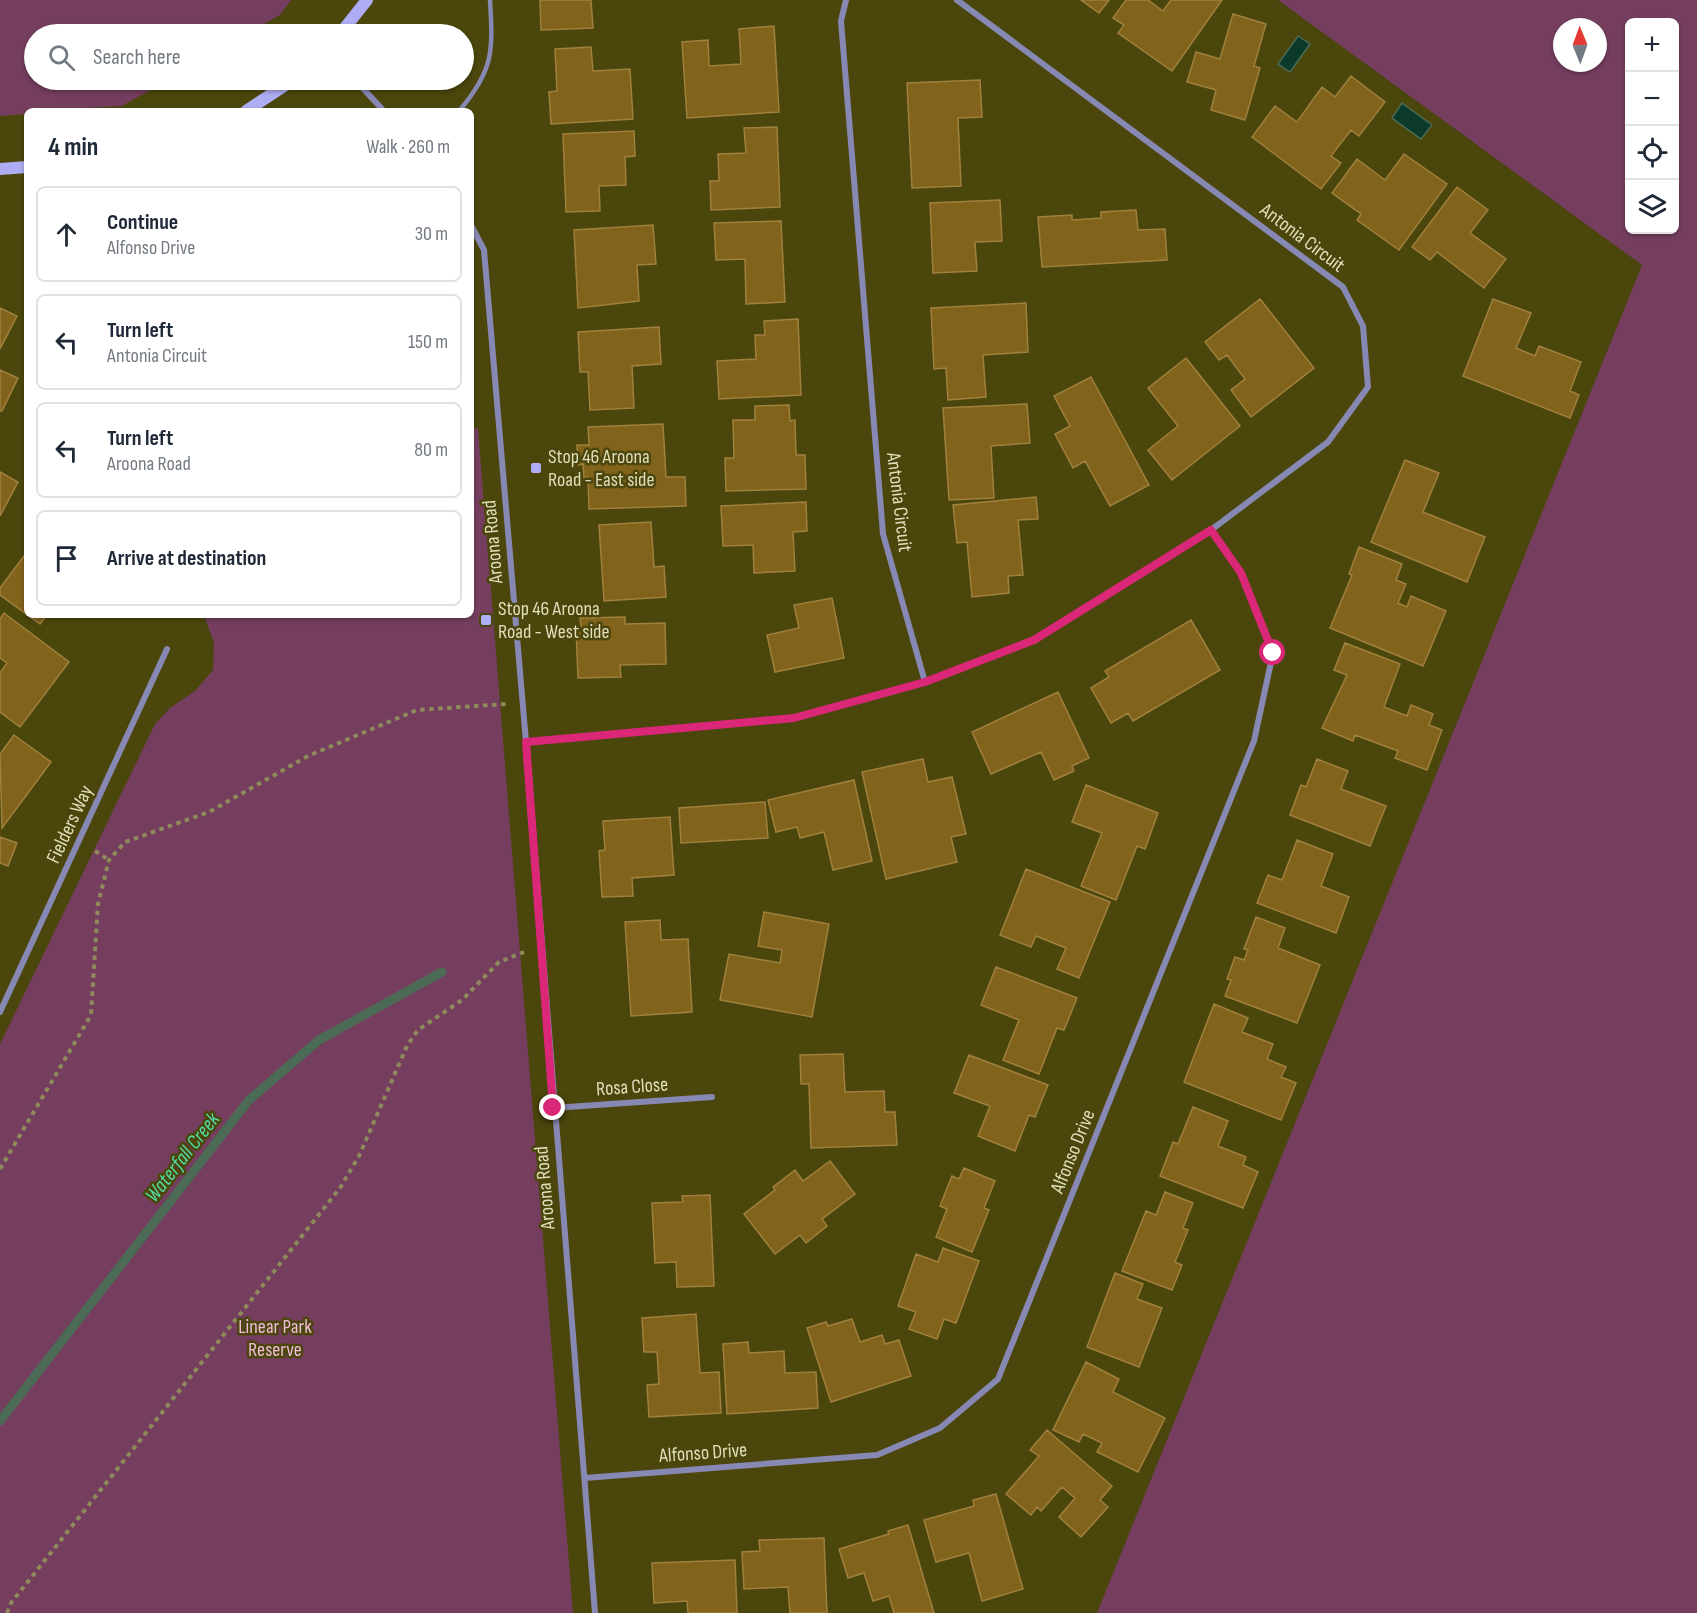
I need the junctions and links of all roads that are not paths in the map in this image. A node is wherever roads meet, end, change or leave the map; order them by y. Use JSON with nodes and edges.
{"nodes":[{"id":1,"x":367,"y":0,"type":"edge"},
{"id":2,"x":490,"y":0,"type":"edge"},
{"id":3,"x":846,"y":0,"type":"edge"},
{"id":4,"x":957,"y":0,"type":"edge"},
{"id":5,"x":348,"y":24,"type":"edge"},
{"id":6,"x":278,"y":90,"type":"edge"},
{"id":7,"x":364,"y":90,"type":"edge"},
{"id":8,"x":251,"y":108,"type":"edge"},
{"id":9,"x":381,"y":108,"type":"edge"},
{"id":10,"x":462,"y":108,"type":"edge"},
{"id":11,"x":24,"y":166,"type":"edge"},
{"id":12,"x":0,"y":169,"type":"edge"},
{"id":13,"x":474,"y":231,"type":"edge"},
{"id":14,"x":1211,"y":530,"type":"junction"},
{"id":15,"x":167,"y":649,"type":"dead end"},
{"id":16,"x":925,"y":682,"type":"junction"},
{"id":17,"x":526,"y":742,"type":"junction"},
{"id":18,"x":0,"y":1012,"type":"edge"},
{"id":19,"x":712,"y":1097,"type":"dead end"},
{"id":20,"x":553,"y":1108,"type":"junction"},
{"id":21,"x":585,"y":1478,"type":"junction"},
{"id":22,"x":595,"y":1613,"type":"edge"}],
"edges":[{"from":1,"to":5,"type":"street"},
{"from":2,"to":10,"type":"lane"},
{"from":3,"to":16,"type":"street","name":"Antonia Circuit"},
{"from":4,"to":14,"type":"street","name":"Antonia Circuit"},
{"from":6,"to":8,"type":"street"},
{"from":7,"to":9,"type":"street"},
{"from":11,"to":12,"type":"street"},
{"from":13,"to":17,"type":"street","name":"Aroona Road"},
{"from":14,"to":16,"type":"street","name":"Antonia Circuit"},
{"from":14,"to":21,"type":"street","name":"Alfonso Drive"},
{"from":15,"to":18,"type":"street","name":"Fielders Way"},
{"from":16,"to":17,"type":"street","name":"Antonia Circuit"},
{"from":17,"to":20,"type":"street","name":"Aroona Road"},
{"from":19,"to":20,"type":"street","name":"Rosa Close"},
{"from":20,"to":21,"type":"street","name":"Aroona Road"},
{"from":21,"to":22,"type":"street","name":"Aroona Road"}]}
